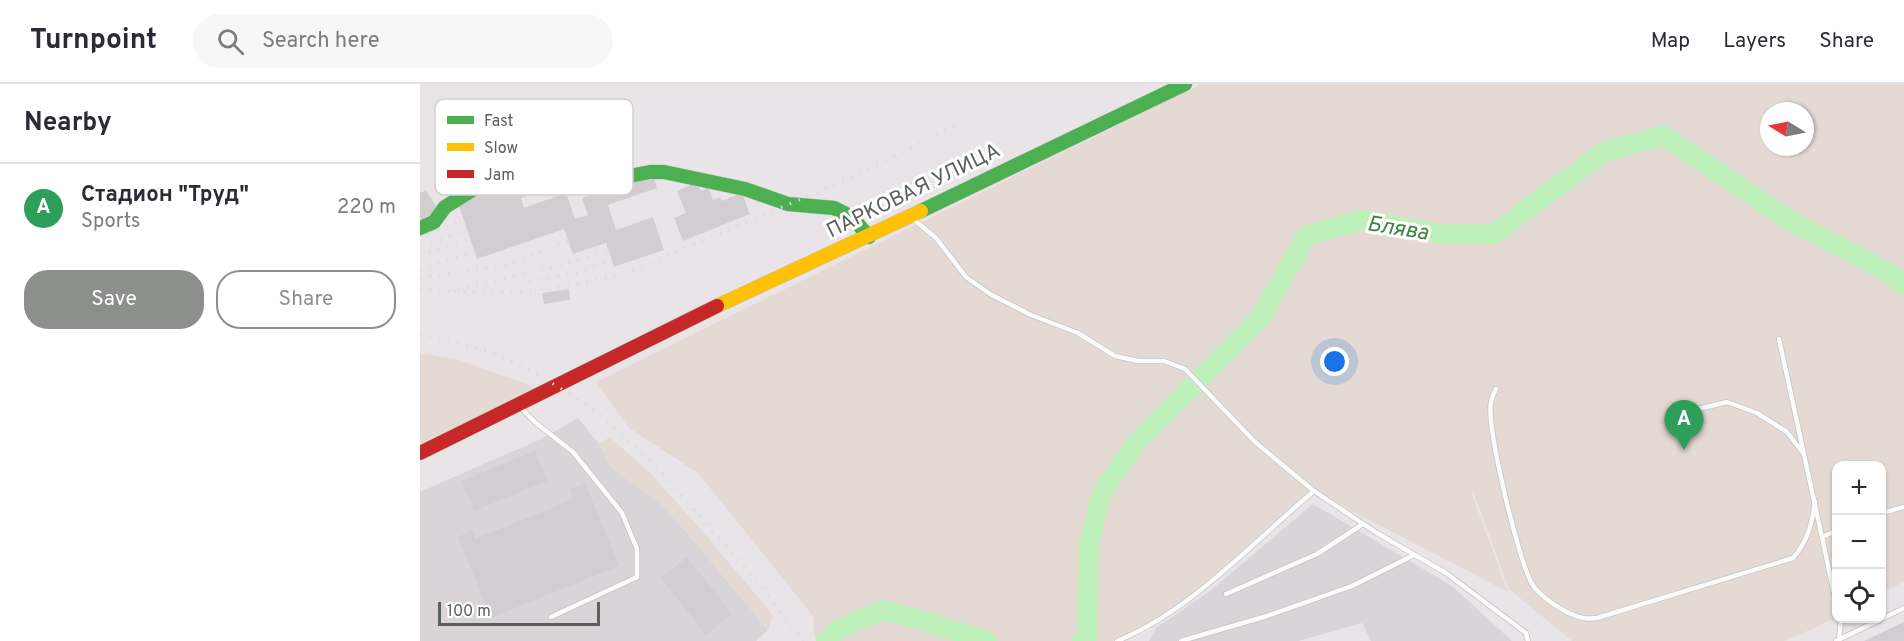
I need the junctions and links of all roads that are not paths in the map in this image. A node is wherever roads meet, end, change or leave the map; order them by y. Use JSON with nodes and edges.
{"nodes":[{"id":1,"x":1185,"y":84,"type":"edge"},
{"id":2,"x":633,"y":175,"type":"edge"},
{"id":3,"x":465,"y":195,"type":"edge"},
{"id":4,"x":911,"y":217,"type":"junction"},
{"id":5,"x":420,"y":228,"type":"edge"},
{"id":6,"x":869,"y":237,"type":"junction"},
{"id":7,"x":1779,"y":339,"type":"dead end"},
{"id":8,"x":1496,"y":389,"type":"dead end"},
{"id":9,"x":518,"y":405,"type":"junction"},
{"id":10,"x":1694,"y":410,"type":"dead end"},
{"id":11,"x":420,"y":453,"type":"edge"},
{"id":12,"x":1805,"y":455,"type":"junction"},
{"id":13,"x":1314,"y":491,"type":"junction"},
{"id":14,"x":1815,"y":502,"type":"junction"},
{"id":15,"x":1904,"y":507,"type":"edge"},
{"id":16,"x":1886,"y":512,"type":"edge"},
{"id":17,"x":1363,"y":524,"type":"junction"},
{"id":18,"x":1832,"y":533,"type":"edge"},
{"id":19,"x":1822,"y":537,"type":"junction"},
{"id":20,"x":1414,"y":555,"type":"junction"},
{"id":21,"x":1832,"y":583,"type":"edge"},
{"id":22,"x":1226,"y":594,"type":"dead end"},
{"id":23,"x":1904,"y":608,"type":"edge"},
{"id":24,"x":551,"y":617,"type":"dead end"},
{"id":25,"x":1842,"y":623,"type":"edge"},
{"id":26,"x":1117,"y":641,"type":"edge"},
{"id":27,"x":1180,"y":641,"type":"edge"},
{"id":28,"x":1528,"y":641,"type":"edge"},
{"id":29,"x":1838,"y":641,"type":"edge"}],
"edges":[{"from":1,"to":4,"type":"street","name":"ПАРКОВАЯ УЛИЦА"},
{"from":2,"to":6,"type":"street"},
{"from":3,"to":5,"type":"street"},
{"from":4,"to":6,"type":"street","name":"ПАРКОВАЯ УЛИЦА"},
{"from":4,"to":13,"type":"lane"},
{"from":6,"to":9,"type":"street","name":"ПАРКОВАЯ УЛИЦА"},
{"from":7,"to":12,"type":"lane"},
{"from":8,"to":14,"type":"lane"},
{"from":9,"to":11,"type":"street","name":"ПАРКОВАЯ УЛИЦА"},
{"from":9,"to":24,"type":"lane"},
{"from":10,"to":12,"type":"lane"},
{"from":12,"to":14,"type":"lane"},
{"from":13,"to":17,"type":"lane"},
{"from":13,"to":26,"type":"lane"},
{"from":14,"to":19,"type":"lane"},
{"from":15,"to":16,"type":"lane"},
{"from":17,"to":20,"type":"lane"},
{"from":17,"to":22,"type":"lane"},
{"from":18,"to":19,"type":"lane"},
{"from":19,"to":21,"type":"lane"},
{"from":20,"to":27,"type":"lane"},
{"from":20,"to":28,"type":"lane"},
{"from":23,"to":29,"type":"lane"},
{"from":25,"to":29,"type":"lane"}]}
